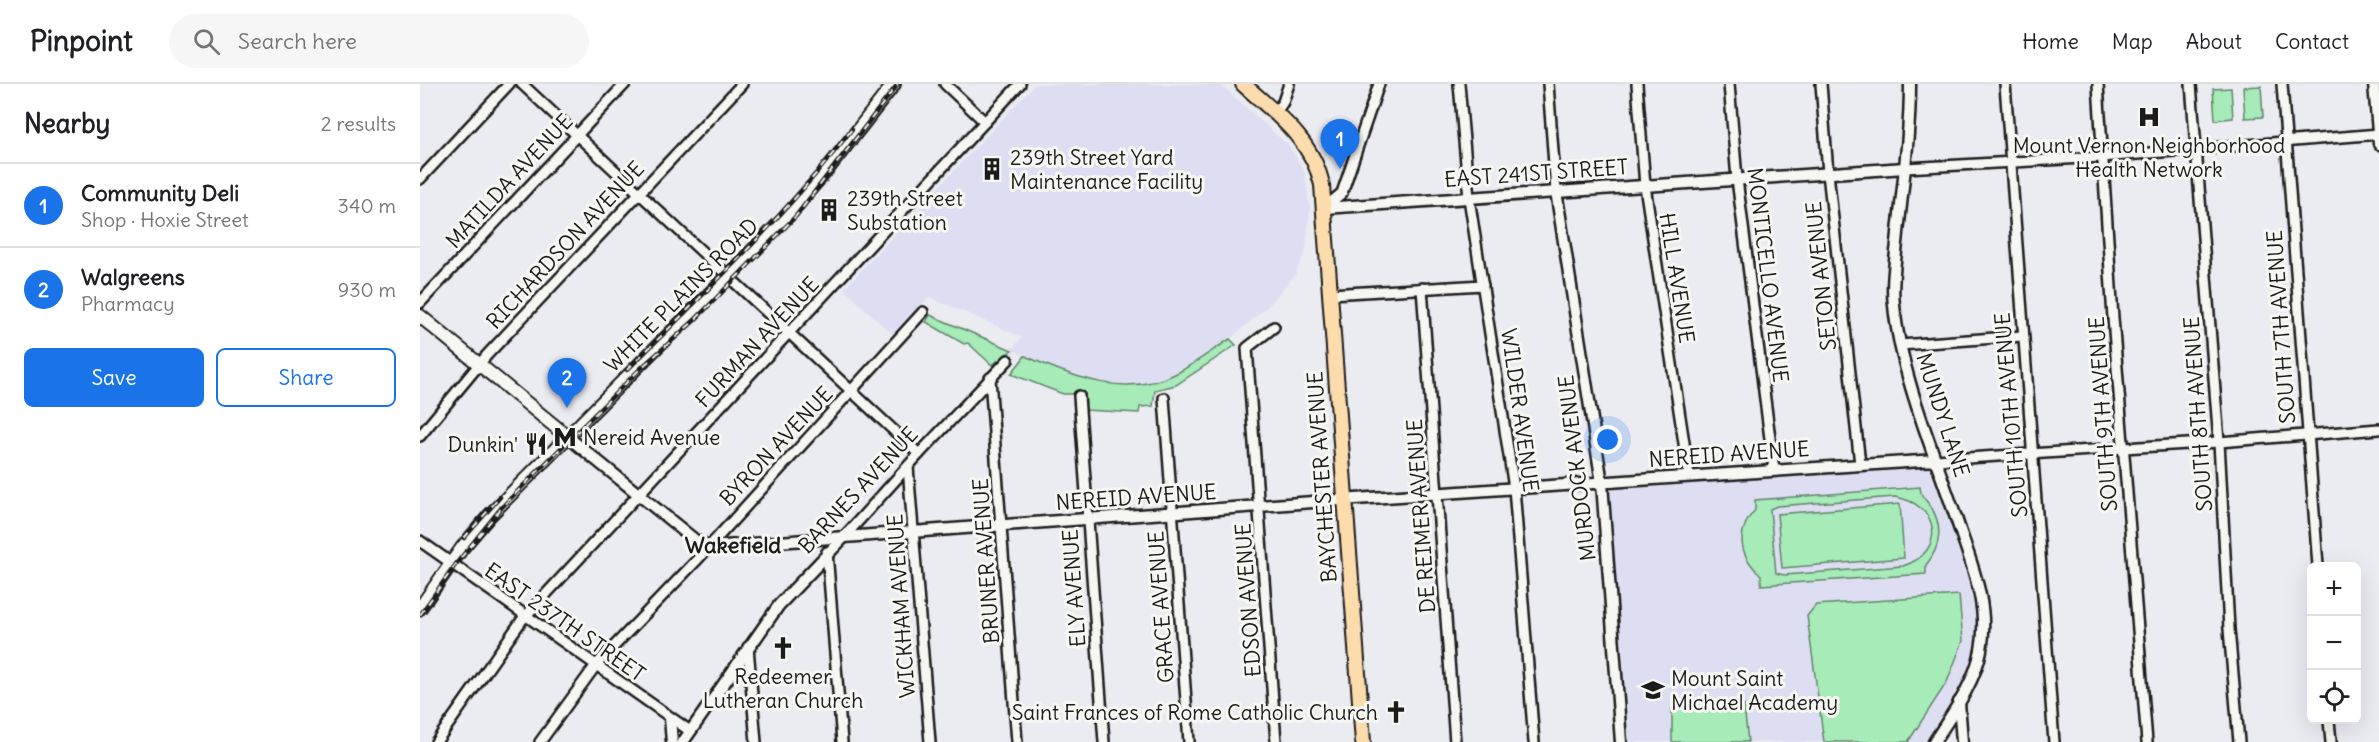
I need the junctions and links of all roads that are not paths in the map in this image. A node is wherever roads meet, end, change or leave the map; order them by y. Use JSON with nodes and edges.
{"nodes":[{"id":1,"x":509,"y":84,"type":"edge"},
{"id":2,"x":522,"y":84,"type":"edge"},
{"id":3,"x":625,"y":84,"type":"edge"},
{"id":4,"x":742,"y":84,"type":"edge"},
{"id":5,"x":894,"y":84,"type":"edge"},
{"id":6,"x":945,"y":84,"type":"edge"},
{"id":7,"x":1020,"y":84,"type":"edge"},
{"id":8,"x":1243,"y":84,"type":"edge"},
{"id":9,"x":1289,"y":84,"type":"edge"},
{"id":10,"x":1379,"y":84,"type":"edge"},
{"id":11,"x":1459,"y":84,"type":"edge"},
{"id":12,"x":1548,"y":84,"type":"edge"},
{"id":13,"x":1637,"y":84,"type":"edge"},
{"id":14,"x":1729,"y":84,"type":"edge"},
{"id":15,"x":1821,"y":84,"type":"edge"},
{"id":16,"x":1910,"y":84,"type":"edge"},
{"id":17,"x":2005,"y":84,"type":"edge"},
{"id":18,"x":2098,"y":84,"type":"edge"},
{"id":19,"x":2191,"y":84,"type":"edge"},
{"id":20,"x":2282,"y":84,"type":"edge"},
{"id":21,"x":2374,"y":84,"type":"edge"},
{"id":22,"x":1275,"y":114,"type":"junction"},
{"id":23,"x":985,"y":122,"type":"junction"},
{"id":24,"x":2379,"y":134,"type":"edge"},
{"id":25,"x":577,"y":135,"type":"junction"},
{"id":26,"x":2286,"y":142,"type":"junction"},
{"id":27,"x":2379,"y":144,"type":"edge"},
{"id":28,"x":2194,"y":150,"type":"junction"},
{"id":29,"x":2102,"y":157,"type":"junction"},
{"id":30,"x":2010,"y":163,"type":"junction"},
{"id":31,"x":1905,"y":168,"type":"junction"},
{"id":32,"x":1828,"y":173,"type":"junction"},
{"id":33,"x":420,"y":179,"type":"edge"},
{"id":34,"x":1737,"y":179,"type":"junction"},
{"id":35,"x":1645,"y":186,"type":"junction"},
{"id":36,"x":1556,"y":191,"type":"junction"},
{"id":37,"x":639,"y":194,"type":"junction"},
{"id":38,"x":1469,"y":198,"type":"junction"},
{"id":39,"x":1324,"y":208,"type":"junction"},
{"id":40,"x":728,"y":276,"type":"junction"},
{"id":41,"x":1483,"y":285,"type":"junction"},
{"id":42,"x":1422,"y":288,"type":"junction"},
{"id":43,"x":1330,"y":294,"type":"junction"},
{"id":44,"x":420,"y":303,"type":"edge"},
{"id":45,"x":923,"y":312,"type":"dead end"},
{"id":46,"x":420,"y":316,"type":"edge"},
{"id":47,"x":1274,"y":327,"type":"dead end"},
{"id":48,"x":789,"y":333,"type":"junction"},
{"id":49,"x":2022,"y":336,"type":"junction"},
{"id":50,"x":1900,"y":345,"type":"junction"},
{"id":51,"x":1008,"y":360,"type":"dead end"},
{"id":52,"x":479,"y":364,"type":"junction"},
{"id":53,"x":990,"y":378,"type":"junction"},
{"id":54,"x":851,"y":391,"type":"junction"},
{"id":55,"x":1079,"y":396,"type":"dead end"},
{"id":56,"x":1164,"y":398,"type":"dead end"},
{"id":57,"x":2379,"y":429,"type":"edge"},
{"id":58,"x":2308,"y":434,"type":"junction"},
{"id":59,"x":420,"y":436,"type":"edge"},
{"id":60,"x":568,"y":437,"type":"junction"},
{"id":61,"x":2219,"y":442,"type":"junction"},
{"id":62,"x":2124,"y":448,"type":"junction"},
{"id":63,"x":919,"y":454,"type":"junction"},
{"id":64,"x":2033,"y":454,"type":"junction"},
{"id":65,"x":1936,"y":460,"type":"junction"},
{"id":66,"x":1860,"y":464,"type":"junction"},
{"id":67,"x":908,"y":467,"type":"junction"},
{"id":68,"x":1774,"y":470,"type":"junction"},
{"id":69,"x":1689,"y":476,"type":"junction"},
{"id":70,"x":1602,"y":483,"type":"junction"},
{"id":71,"x":1514,"y":488,"type":"junction"},
{"id":72,"x":1438,"y":494,"type":"junction"},
{"id":73,"x":639,"y":495,"type":"junction"},
{"id":74,"x":1345,"y":500,"type":"junction"},
{"id":75,"x":1259,"y":508,"type":"junction"},
{"id":76,"x":1172,"y":514,"type":"junction"},
{"id":77,"x":1087,"y":520,"type":"junction"},
{"id":78,"x":1001,"y":526,"type":"junction"},
{"id":79,"x":914,"y":533,"type":"junction"},
{"id":80,"x":843,"y":538,"type":"junction"},
{"id":81,"x":420,"y":541,"type":"edge"},
{"id":82,"x":709,"y":547,"type":"junction"},
{"id":83,"x":827,"y":552,"type":"junction"},
{"id":84,"x":2318,"y":562,"type":"edge"},
{"id":85,"x":451,"y":564,"type":"junction"},
{"id":86,"x":420,"y":608,"type":"edge"},
{"id":87,"x":525,"y":616,"type":"junction"},
{"id":88,"x":748,"y":647,"type":"junction"},
{"id":89,"x":596,"y":665,"type":"junction"},
{"id":90,"x":1959,"y":702,"type":"junction"},
{"id":91,"x":670,"y":718,"type":"junction"},
{"id":92,"x":2329,"y":724,"type":"edge"},
{"id":93,"x":690,"y":731,"type":"junction"},
{"id":94,"x":436,"y":742,"type":"edge"},
{"id":95,"x":540,"y":742,"type":"edge"},
{"id":96,"x":672,"y":742,"type":"edge"},
{"id":97,"x":683,"y":742,"type":"edge"},
{"id":98,"x":756,"y":742,"type":"edge"},
{"id":99,"x":842,"y":742,"type":"edge"},
{"id":100,"x":930,"y":742,"type":"edge"},
{"id":101,"x":1017,"y":742,"type":"edge"},
{"id":102,"x":1104,"y":742,"type":"edge"},
{"id":103,"x":1189,"y":742,"type":"edge"},
{"id":104,"x":1276,"y":742,"type":"edge"},
{"id":105,"x":1363,"y":742,"type":"edge"},
{"id":106,"x":1455,"y":742,"type":"edge"},
{"id":107,"x":1534,"y":742,"type":"edge"},
{"id":108,"x":1621,"y":742,"type":"edge"},
{"id":109,"x":1934,"y":742,"type":"edge"},
{"id":110,"x":1962,"y":742,"type":"edge"},
{"id":111,"x":2054,"y":742,"type":"edge"},
{"id":112,"x":2147,"y":742,"type":"edge"},
{"id":113,"x":2239,"y":742,"type":"edge"},
{"id":114,"x":2331,"y":742,"type":"edge"}],
"edges":[{"from":1,"to":33,"type":"street"},
{"from":2,"to":25,"type":"street"},
{"from":3,"to":25,"type":"street","name":"MATILDA AVENUE"},
{"from":4,"to":37,"type":"street","name":"RICHARDSON AVENUE"},
{"from":5,"to":40,"type":"main road","name":"WHITE PLAINS ROAD"},
{"from":6,"to":23,"type":"street"},
{"from":7,"to":23,"type":"street","name":"FURMAN AVENUE"},
{"from":8,"to":22,"type":"main road"},
{"from":9,"to":22,"type":"street"},
{"from":10,"to":39,"type":"street"},
{"from":11,"to":38,"type":"street","name":"WILDER AVENUE"},
{"from":12,"to":36,"type":"street","name":"MURDOCK AVENUE"},
{"from":13,"to":35,"type":"street","name":"HILL AVENUE"},
{"from":14,"to":34,"type":"street","name":"MONTICELLO AVENUE"},
{"from":15,"to":32,"type":"street","name":"SETON AVENUE"},
{"from":16,"to":31,"type":"street","name":"MUNDY LANE"},
{"from":17,"to":30,"type":"street","name":"SOUTH 10TH AVENUE"},
{"from":18,"to":29,"type":"street","name":"SOUTH 9TH AVENUE"},
{"from":19,"to":28,"type":"street","name":"SOUTH 8TH AVENUE"},
{"from":20,"to":26,"type":"street","name":"SOUTH 7TH AVENUE"},
{"from":21,"to":24,"type":"street"},
{"from":22,"to":39,"type":"main road"},
{"from":23,"to":48,"type":"street","name":"FURMAN AVENUE"},
{"from":24,"to":26,"type":"street"},
{"from":24,"to":27,"type":"street"},
{"from":25,"to":37,"type":"street"},
{"from":25,"to":44,"type":"street","name":"MATILDA AVENUE"},
{"from":26,"to":28,"type":"street"},
{"from":26,"to":58,"type":"street","name":"SOUTH 7TH AVENUE"},
{"from":28,"to":29,"type":"street"},
{"from":28,"to":61,"type":"street","name":"SOUTH 8TH AVENUE"},
{"from":29,"to":30,"type":"street"},
{"from":29,"to":62,"type":"street","name":"SOUTH 9TH AVENUE"},
{"from":30,"to":31,"type":"street"},
{"from":30,"to":49,"type":"street","name":"SOUTH 10TH AVENUE"},
{"from":31,"to":32,"type":"street","name":"EAST 241ST STREET"},
{"from":31,"to":50,"type":"street","name":"MUNDY LANE"},
{"from":32,"to":34,"type":"street","name":"EAST 241ST STREET"},
{"from":32,"to":66,"type":"street","name":"SETON AVENUE"},
{"from":34,"to":35,"type":"street","name":"EAST 241ST STREET"},
{"from":34,"to":68,"type":"street","name":"MONTICELLO AVENUE"},
{"from":35,"to":36,"type":"street","name":"EAST 241ST STREET"},
{"from":35,"to":69,"type":"street","name":"HILL AVENUE"},
{"from":36,"to":38,"type":"street","name":"EAST 241ST STREET"},
{"from":36,"to":70,"type":"street","name":"MURDOCK AVENUE"},
{"from":37,"to":40,"type":"street"},
{"from":37,"to":52,"type":"street","name":"RICHARDSON AVENUE"},
{"from":38,"to":39,"type":"street","name":"EAST 241ST STREET"},
{"from":38,"to":41,"type":"street","name":"WILDER AVENUE"},
{"from":39,"to":43,"type":"main road","name":"BAYCHESTER AVENUE"},
{"from":40,"to":48,"type":"street"},
{"from":40,"to":60,"type":"main road","name":"WHITE PLAINS ROAD"},
{"from":41,"to":42,"type":"street"},
{"from":41,"to":71,"type":"street","name":"WILDER AVENUE"},
{"from":42,"to":43,"type":"street"},
{"from":42,"to":72,"type":"street","name":"DE REIMER AVENUE"},
{"from":43,"to":74,"type":"main road","name":"BAYCHESTER AVENUE"},
{"from":45,"to":54,"type":"street","name":"BYRON AVENUE"},
{"from":46,"to":52,"type":"main road"},
{"from":47,"to":75,"type":"street","name":"EDSON AVENUE"},
{"from":48,"to":54,"type":"street"},
{"from":48,"to":73,"type":"street","name":"FURMAN AVENUE"},
{"from":49,"to":50,"type":"street"},
{"from":49,"to":64,"type":"street","name":"SOUTH 10TH AVENUE"},
{"from":50,"to":65,"type":"street","name":"MUNDY LANE"},
{"from":51,"to":53,"type":"street","name":"BARNES AVENUE"},
{"from":52,"to":59,"type":"street","name":"RICHARDSON AVENUE"},
{"from":52,"to":60,"type":"main road"},
{"from":53,"to":63,"type":"street","name":"BARNES AVENUE"},
{"from":53,"to":78,"type":"street","name":"BRUNER AVENUE"},
{"from":54,"to":63,"type":"street"},
{"from":54,"to":82,"type":"street","name":"BYRON AVENUE"},
{"from":55,"to":77,"type":"street","name":"ELY AVENUE"},
{"from":56,"to":76,"type":"street","name":"GRACE AVENUE"},
{"from":57,"to":58,"type":"street"},
{"from":58,"to":61,"type":"street"},
{"from":58,"to":84,"type":"street","name":"SOUTH 7TH AVENUE"},
{"from":60,"to":73,"type":"street"},
{"from":60,"to":85,"type":"main road","name":"WHITE PLAINS ROAD"},
{"from":61,"to":62,"type":"street"},
{"from":61,"to":113,"type":"street","name":"SOUTH 8TH AVENUE"},
{"from":62,"to":64,"type":"street"},
{"from":62,"to":112,"type":"street","name":"SOUTH 9TH AVENUE"},
{"from":63,"to":67,"type":"street","name":"BARNES AVENUE"},
{"from":64,"to":65,"type":"street"},
{"from":64,"to":111,"type":"street","name":"SOUTH 10TH AVENUE"},
{"from":65,"to":66,"type":"street","name":"NEREID AVENUE"},
{"from":65,"to":90,"type":"street","name":"MUNDY LANE"},
{"from":66,"to":68,"type":"street","name":"NEREID AVENUE"},
{"from":67,"to":79,"type":"street","name":"WICKHAM AVENUE"},
{"from":67,"to":80,"type":"street","name":"BARNES AVENUE"},
{"from":68,"to":69,"type":"street","name":"NEREID AVENUE"},
{"from":69,"to":70,"type":"street","name":"NEREID AVENUE"},
{"from":70,"to":71,"type":"street","name":"NEREID AVENUE"},
{"from":70,"to":108,"type":"street","name":"MURDOCK AVENUE"},
{"from":71,"to":72,"type":"street","name":"NEREID AVENUE"},
{"from":71,"to":107,"type":"street","name":"WILDER AVENUE"},
{"from":72,"to":74,"type":"street","name":"NEREID AVENUE"},
{"from":72,"to":106,"type":"street","name":"DE REIMER AVENUE"},
{"from":73,"to":82,"type":"street"},
{"from":73,"to":87,"type":"street","name":"FURMAN AVENUE"},
{"from":74,"to":75,"type":"street","name":"NEREID AVENUE"},
{"from":74,"to":105,"type":"main road","name":"BAYCHESTER AVENUE"},
{"from":75,"to":76,"type":"street","name":"NEREID AVENUE"},
{"from":75,"to":104,"type":"street","name":"EDSON AVENUE"},
{"from":76,"to":77,"type":"street","name":"NEREID AVENUE"},
{"from":76,"to":103,"type":"street","name":"GRACE AVENUE"},
{"from":77,"to":78,"type":"street","name":"NEREID AVENUE"},
{"from":77,"to":102,"type":"street","name":"ELY AVENUE"},
{"from":78,"to":79,"type":"street","name":"NEREID AVENUE"},
{"from":78,"to":101,"type":"street","name":"BRUNER AVENUE"},
{"from":79,"to":80,"type":"street","name":"NEREID AVENUE"},
{"from":79,"to":100,"type":"street","name":"WICKHAM AVENUE"},
{"from":80,"to":82,"type":"street","name":"NEREID AVENUE"},
{"from":80,"to":83,"type":"street","name":"BARNES AVENUE"},
{"from":81,"to":85,"type":"street","name":"EAST 237TH STREET"},
{"from":82,"to":89,"type":"street","name":"BYRON AVENUE"},
{"from":83,"to":88,"type":"street","name":"BARNES AVENUE"},
{"from":83,"to":99,"type":"street"},
{"from":85,"to":86,"type":"main road","name":"WHITE PLAINS ROAD"},
{"from":85,"to":87,"type":"street","name":"EAST 237TH STREET"},
{"from":87,"to":89,"type":"street","name":"EAST 237TH STREET"},
{"from":87,"to":94,"type":"street","name":"FURMAN AVENUE"},
{"from":88,"to":93,"type":"street","name":"BARNES AVENUE"},
{"from":88,"to":98,"type":"street"},
{"from":89,"to":91,"type":"street","name":"EAST 237TH STREET"},
{"from":89,"to":95,"type":"street","name":"BYRON AVENUE"},
{"from":90,"to":109,"type":"street","name":"MUNDY LANE"},
{"from":90,"to":110,"type":"street"},
{"from":91,"to":93,"type":"street","name":"EAST 237TH STREET"},
{"from":91,"to":96,"type":"street"},
{"from":92,"to":114,"type":"street"},
{"from":93,"to":97,"type":"street","name":"BARNES AVENUE"}]}
